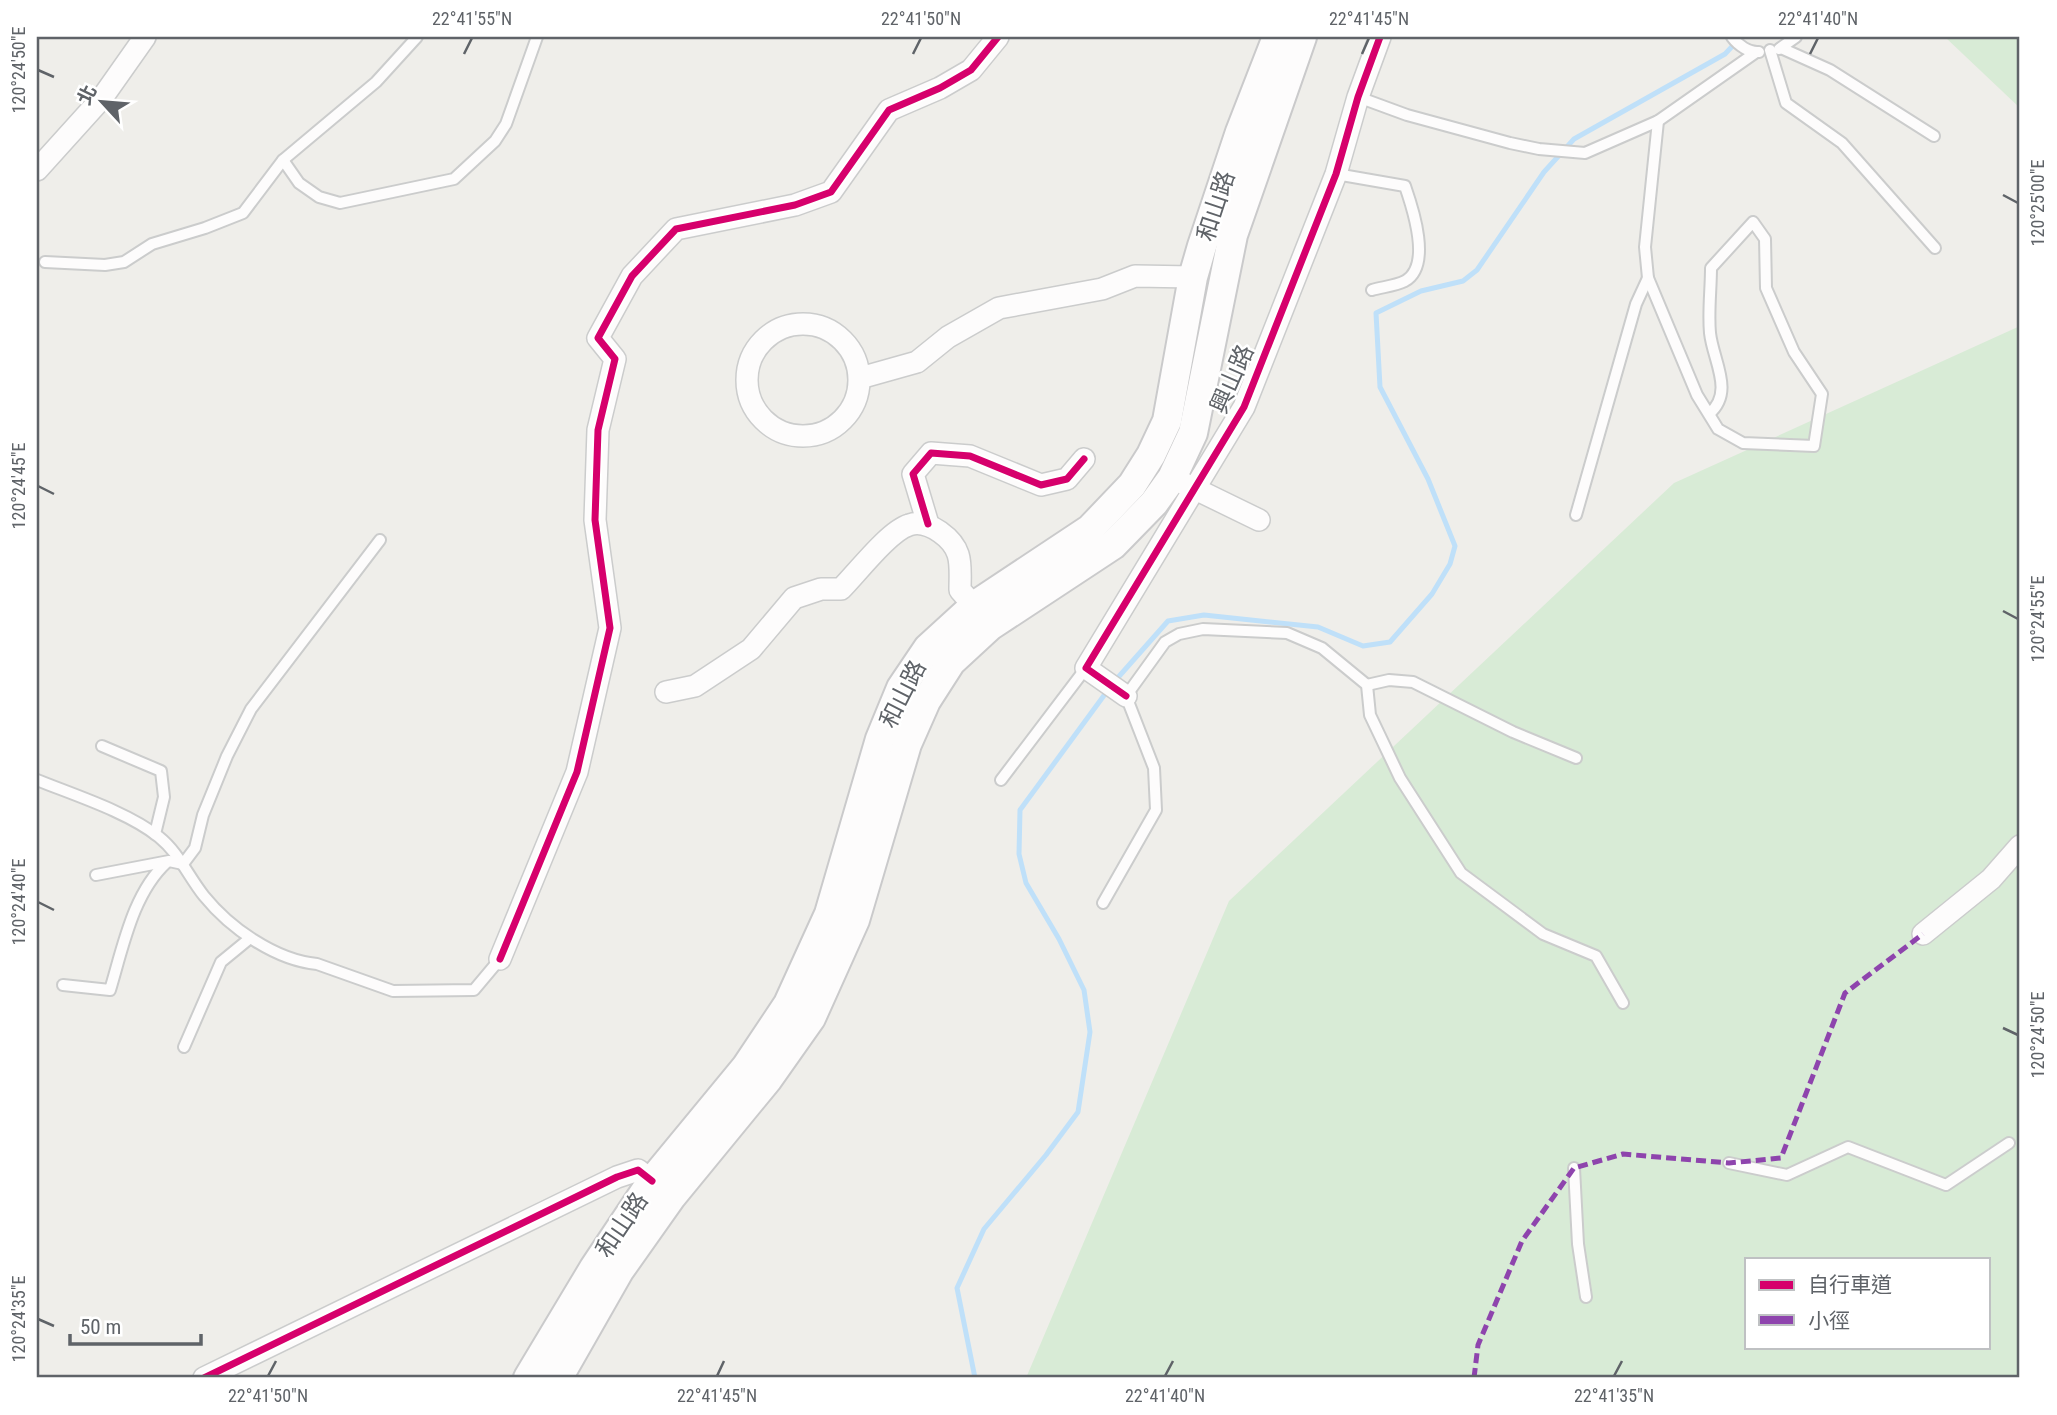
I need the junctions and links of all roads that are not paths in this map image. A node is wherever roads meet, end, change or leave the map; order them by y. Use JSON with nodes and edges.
{"nodes":[{"id":1,"x":145,"y":37,"type":"edge"},
{"id":2,"x":417,"y":37,"type":"edge"},
{"id":3,"x":537,"y":37,"type":"edge"},
{"id":4,"x":998,"y":37,"type":"edge"},
{"id":5,"x":1277,"y":37,"type":"edge"},
{"id":6,"x":1302,"y":37,"type":"edge"},
{"id":7,"x":1380,"y":37,"type":"edge"},
{"id":8,"x":1732,"y":37,"type":"edge"},
{"id":9,"x":1796,"y":37,"type":"edge"},
{"id":10,"x":1776,"y":49,"type":"junction"},
{"id":11,"x":1755,"y":53,"type":"junction"},
{"id":12,"x":1358,"y":97,"type":"junction"},
{"id":13,"x":1658,"y":121,"type":"junction"},
{"id":14,"x":1934,"y":136,"type":"dead end"},
{"id":15,"x":283,"y":160,"type":"junction"},
{"id":16,"x":37,"y":170,"type":"edge"},
{"id":17,"x":1336,"y":174,"type":"junction"},
{"id":18,"x":1935,"y":248,"type":"dead end"},
{"id":19,"x":45,"y":262,"type":"dead end"},
{"id":20,"x":1193,"y":277,"type":"junction"},
{"id":21,"x":1648,"y":278,"type":"junction"},
{"id":22,"x":1372,"y":290,"type":"dead end"},
{"id":23,"x":860,"y":378,"type":"junction"},
{"id":24,"x":1709,"y":414,"type":"junction"},
{"id":25,"x":1084,"y":459,"type":"dead end"},
{"id":26,"x":1183,"y":483,"type":"junction"},
{"id":27,"x":1576,"y":515,"type":"dead end"},
{"id":28,"x":1259,"y":520,"type":"dead end"},
{"id":29,"x":928,"y":524,"type":"junction"},
{"id":30,"x":380,"y":540,"type":"dead end"},
{"id":31,"x":974,"y":606,"type":"junction"},
{"id":32,"x":1086,"y":667,"type":"junction"},
{"id":33,"x":1367,"y":685,"type":"junction"},
{"id":34,"x":666,"y":692,"type":"dead end"},
{"id":35,"x":1126,"y":696,"type":"junction"},
{"id":36,"x":102,"y":746,"type":"dead end"},
{"id":37,"x":1576,"y":758,"type":"dead end"},
{"id":38,"x":37,"y":780,"type":"edge"},
{"id":39,"x":1001,"y":780,"type":"dead end"},
{"id":40,"x":155,"y":834,"type":"junction"},
{"id":41,"x":2020,"y":846,"type":"edge"},
{"id":42,"x":169,"y":861,"type":"junction"},
{"id":43,"x":183,"y":863,"type":"junction"},
{"id":44,"x":96,"y":875,"type":"dead end"},
{"id":45,"x":1103,"y":903,"type":"dead end"},
{"id":46,"x":1923,"y":934,"type":"dead end"},
{"id":47,"x":249,"y":939,"type":"junction"},
{"id":48,"x":500,"y":959,"type":"joint"},
{"id":49,"x":63,"y":985,"type":"dead end"},
{"id":50,"x":1623,"y":1003,"type":"dead end"},
{"id":51,"x":184,"y":1046,"type":"dead end"},
{"id":52,"x":2009,"y":1143,"type":"dead end"},
{"id":53,"x":1729,"y":1163,"type":"dead end"},
{"id":54,"x":1574,"y":1168,"type":"dead end"},
{"id":55,"x":652,"y":1181,"type":"junction"},
{"id":56,"x":1586,"y":1297,"type":"dead end"},
{"id":57,"x":204,"y":1378,"type":"edge"},
{"id":58,"x":528,"y":1378,"type":"edge"},
{"id":59,"x":558,"y":1378,"type":"edge"}],
"edges":[{"from":1,"to":16,"type":"street"},
{"from":2,"to":15,"type":"lane"},
{"from":3,"to":15,"type":"lane"},
{"from":4,"to":48,"type":"street"},
{"from":5,"to":20,"type":"main road","name":"和山路"},
{"from":6,"to":26,"type":"main road","name":"和山路"},
{"from":7,"to":12,"type":"street","name":"興山路"},
{"from":8,"to":11,"type":"lane"},
{"from":9,"to":10,"type":"lane"},
{"from":10,"to":11,"type":"lane"},
{"from":10,"to":14,"type":"lane"},
{"from":10,"to":18,"type":"lane"},
{"from":11,"to":13,"type":"lane"},
{"from":12,"to":13,"type":"lane"},
{"from":12,"to":17,"type":"street","name":"興山路"},
{"from":13,"to":21,"type":"lane"},
{"from":15,"to":19,"type":"lane"},
{"from":17,"to":22,"type":"lane"},
{"from":17,"to":26,"type":"street","name":"興山路"},
{"from":20,"to":23,"type":"street"},
{"from":20,"to":31,"type":"main road","name":"和山路"},
{"from":21,"to":24,"type":"lane"},
{"from":21,"to":27,"type":"lane"},
{"from":23,"to":23,"type":"street"},
{"from":24,"to":24,"type":"lane"},
{"from":25,"to":29,"type":"street"},
{"from":26,"to":28,"type":"street"},
{"from":26,"to":32,"type":"street","name":"興山路"},
{"from":26,"to":59,"type":"main road","name":"和山路"},
{"from":29,"to":31,"type":"street"},
{"from":29,"to":34,"type":"street"},
{"from":30,"to":43,"type":"lane"},
{"from":31,"to":55,"type":"main road","name":"和山路"},
{"from":32,"to":35,"type":"street"},
{"from":32,"to":39,"type":"lane"},
{"from":33,"to":35,"type":"lane"},
{"from":33,"to":37,"type":"lane"},
{"from":33,"to":50,"type":"lane"},
{"from":35,"to":45,"type":"lane"},
{"from":36,"to":40,"type":"lane"},
{"from":38,"to":40,"type":"lane"},
{"from":40,"to":43,"type":"lane"},
{"from":41,"to":46,"type":"street"},
{"from":42,"to":43,"type":"lane"},
{"from":42,"to":44,"type":"lane"},
{"from":42,"to":49,"type":"lane"},
{"from":43,"to":47,"type":"lane"},
{"from":47,"to":48,"type":"lane"},
{"from":47,"to":51,"type":"lane"},
{"from":52,"to":53,"type":"lane"},
{"from":54,"to":56,"type":"lane"},
{"from":55,"to":57,"type":"street"},
{"from":55,"to":58,"type":"main road","name":"和山路"}]}
